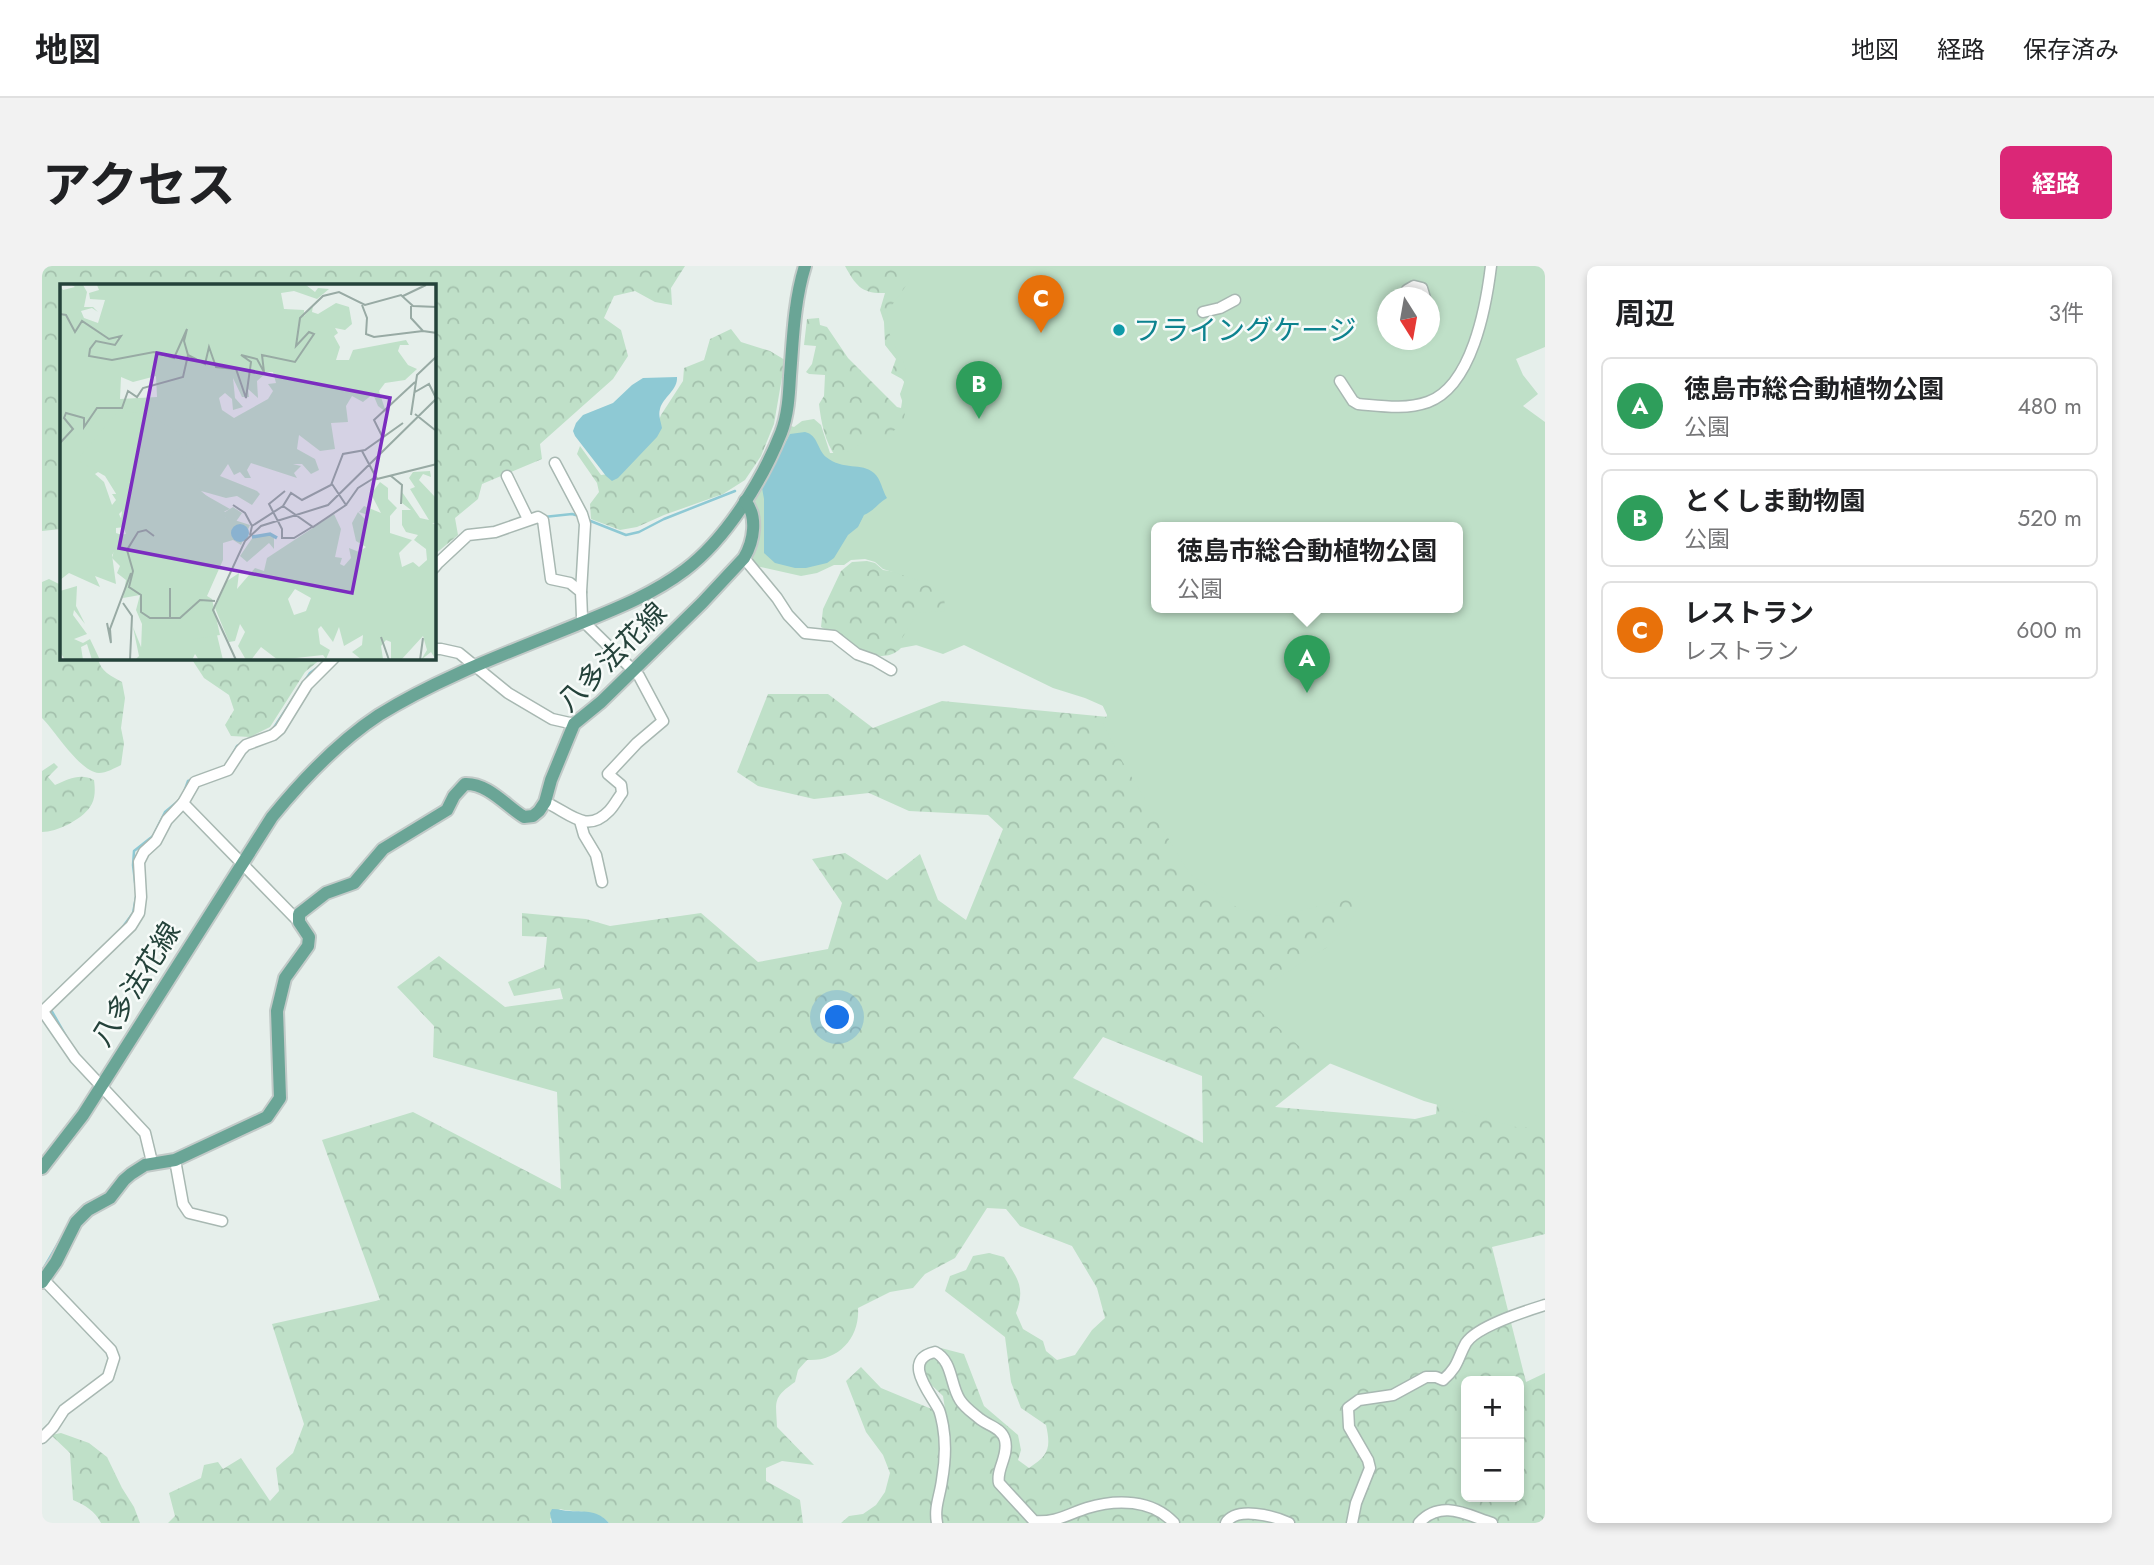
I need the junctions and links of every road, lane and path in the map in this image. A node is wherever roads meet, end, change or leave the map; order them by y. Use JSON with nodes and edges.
{"nodes":[{"id":1,"x":805,"y":266,"type":"edge"},
{"id":2,"x":1491,"y":266,"type":"edge"},
{"id":3,"x":1236,"y":300,"type":"dead end"},
{"id":4,"x":1203,"y":312,"type":"dead end"},
{"id":5,"x":1340,"y":381,"type":"dead end"},
{"id":6,"x":555,"y":463,"type":"dead end"},
{"id":7,"x":507,"y":476,"type":"dead end"},
{"id":8,"x":745,"y":501,"type":"junction"},
{"id":9,"x":528,"y":519,"type":"junction"},
{"id":10,"x":744,"y":558,"type":"junction"},
{"id":11,"x":436,"y":566,"type":"edge"},
{"id":12,"x":581,"y":593,"type":"junction"},
{"id":13,"x":584,"y":622,"type":"junction"},
{"id":14,"x":436,"y":649,"type":"edge"},
{"id":15,"x":332,"y":660,"type":"edge"},
{"id":16,"x":477,"y":666,"type":"junction"},
{"id":17,"x":633,"y":669,"type":"junction"},
{"id":18,"x":891,"y":670,"type":"dead end"},
{"id":19,"x":574,"y":724,"type":"junction"},
{"id":20,"x":545,"y":802,"type":"junction"},
{"id":21,"x":183,"y":803,"type":"junction"},
{"id":22,"x":580,"y":821,"type":"junction"},
{"id":23,"x":241,"y":864,"type":"junction"},
{"id":24,"x":602,"y":881,"type":"dead end"},
{"id":25,"x":299,"y":922,"type":"junction"},
{"id":26,"x":43,"y":1010,"type":"edge"},
{"id":27,"x":100,"y":1088,"type":"junction"},
{"id":28,"x":175,"y":1160,"type":"junction"},
{"id":29,"x":152,"y":1163,"type":"junction"},
{"id":30,"x":42,"y":1168,"type":"edge"},
{"id":31,"x":222,"y":1221,"type":"dead end"},
{"id":32,"x":43,"y":1281,"type":"edge"},
{"id":33,"x":1545,"y":1305,"type":"edge"},
{"id":34,"x":42,"y":1438,"type":"edge"},
{"id":35,"x":937,"y":1523,"type":"edge"},
{"id":36,"x":1174,"y":1523,"type":"edge"},
{"id":37,"x":1226,"y":1523,"type":"edge"},
{"id":38,"x":1289,"y":1523,"type":"edge"},
{"id":39,"x":1352,"y":1523,"type":"edge"},
{"id":40,"x":1419,"y":1523,"type":"edge"},
{"id":41,"x":1492,"y":1523,"type":"edge"}],
"edges":[{"from":1,"to":8,"type":"main road","name":"八多法花線"},
{"from":2,"to":5,"type":"street"},
{"from":3,"to":4,"type":"street"},
{"from":6,"to":12,"type":"street"},
{"from":7,"to":9,"type":"street"},
{"from":8,"to":10,"type":"main road","name":"八多法花線"},
{"from":8,"to":13,"type":"main road","name":"八多法花線"},
{"from":9,"to":11,"type":"street"},
{"from":9,"to":12,"type":"street"},
{"from":10,"to":17,"type":"main road","name":"八多法花線"},
{"from":10,"to":18,"type":"street"},
{"from":12,"to":13,"type":"street"},
{"from":13,"to":16,"type":"main road","name":"八多法花線"},
{"from":13,"to":17,"type":"street"},
{"from":14,"to":16,"type":"street"},
{"from":15,"to":21,"type":"street"},
{"from":16,"to":19,"type":"street"},
{"from":16,"to":23,"type":"main road","name":"八多法花線"},
{"from":17,"to":19,"type":"main road","name":"八多法花線"},
{"from":17,"to":22,"type":"street"},
{"from":19,"to":20,"type":"main road","name":"八多法花線"},
{"from":20,"to":22,"type":"street"},
{"from":20,"to":25,"type":"main road"},
{"from":21,"to":23,"type":"street"},
{"from":21,"to":26,"type":"street"},
{"from":22,"to":24,"type":"street"},
{"from":23,"to":25,"type":"street"},
{"from":23,"to":27,"type":"main road","name":"八多法花線"},
{"from":25,"to":28,"type":"main road"},
{"from":26,"to":27,"type":"street"},
{"from":27,"to":29,"type":"street"},
{"from":27,"to":30,"type":"main road","name":"八多法花線"},
{"from":28,"to":29,"type":"main road"},
{"from":28,"to":31,"type":"street"},
{"from":29,"to":32,"type":"main road"},
{"from":32,"to":34,"type":"street"},
{"from":33,"to":39,"type":"street"},
{"from":35,"to":36,"type":"street"},
{"from":37,"to":38,"type":"street"},
{"from":40,"to":41,"type":"street"}]}
